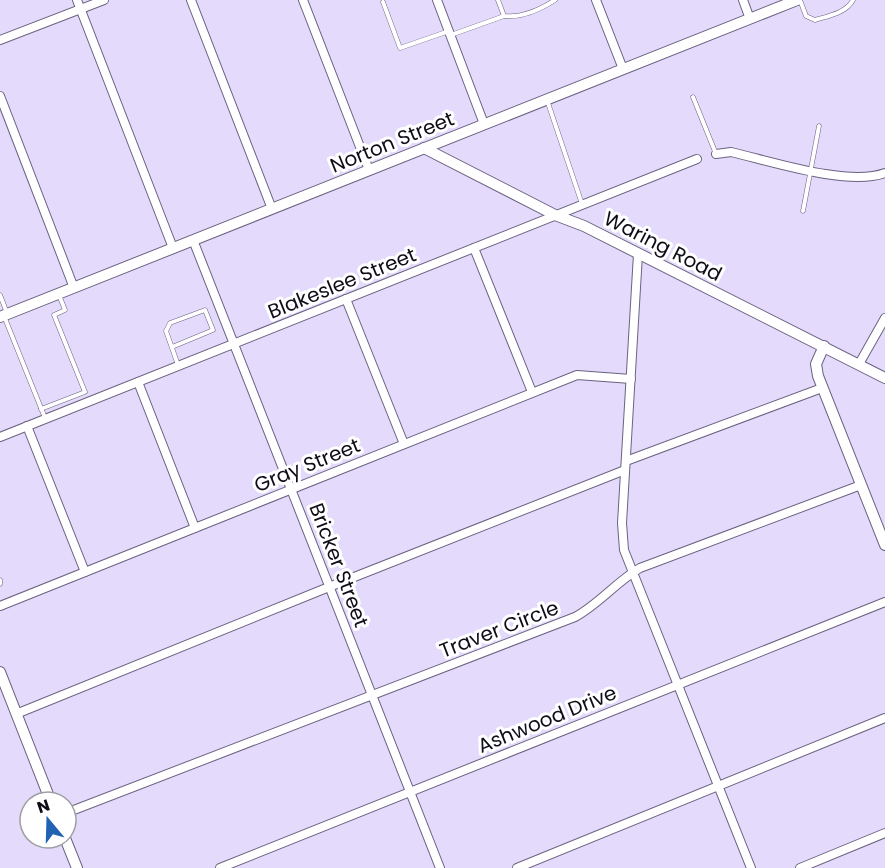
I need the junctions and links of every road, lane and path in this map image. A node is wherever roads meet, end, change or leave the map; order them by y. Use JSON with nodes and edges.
{"nodes":[{"id":1,"x":77,"y":0,"type":"edge"},
{"id":2,"x":104,"y":0,"type":"edge"},
{"id":3,"x":191,"y":0,"type":"edge"},
{"id":4,"x":303,"y":0,"type":"edge"},
{"id":5,"x":438,"y":0,"type":"edge"},
{"id":6,"x":498,"y":0,"type":"edge"},
{"id":7,"x":555,"y":0,"type":"edge"},
{"id":8,"x":596,"y":0,"type":"edge"},
{"id":9,"x":743,"y":0,"type":"edge"},
{"id":10,"x":799,"y":0,"type":"edge"},
{"id":11,"x":853,"y":0,"type":"edge"},
{"id":12,"x":383,"y":2,"type":"dead end"},
{"id":13,"x":80,"y":9,"type":"junction"},
{"id":14,"x":504,"y":16,"type":"junction"},
{"id":15,"x":750,"y":19,"type":"junction"},
{"id":16,"x":450,"y":33,"type":"junction"},
{"id":17,"x":0,"y":40,"type":"edge"},
{"id":18,"x":622,"y":69,"type":"junction"},
{"id":19,"x":0,"y":96,"type":"edge"},
{"id":20,"x":693,"y":97,"type":"dead end"},
{"id":21,"x":547,"y":99,"type":"junction"},
{"id":22,"x":484,"y":124,"type":"junction"},
{"id":23,"x":819,"y":126,"type":"dead end"},
{"id":24,"x":424,"y":148,"type":"junction"},
{"id":25,"x":716,"y":154,"type":"joint"},
{"id":26,"x":697,"y":159,"type":"dead end"},
{"id":27,"x":369,"y":170,"type":"junction"},
{"id":28,"x":812,"y":171,"type":"junction"},
{"id":29,"x":885,"y":172,"type":"edge"},
{"id":30,"x":583,"y":204,"type":"junction"},
{"id":31,"x":272,"y":209,"type":"junction"},
{"id":32,"x":803,"y":211,"type":"dead end"},
{"id":33,"x":555,"y":215,"type":"junction"},
{"id":34,"x":193,"y":240,"type":"junction"},
{"id":35,"x":172,"y":248,"type":"junction"},
{"id":36,"x":474,"y":248,"type":"junction"},
{"id":37,"x":638,"y":254,"type":"junction"},
{"id":38,"x":74,"y":288,"type":"junction"},
{"id":39,"x":59,"y":294,"type":"junction"},
{"id":40,"x":0,"y":295,"type":"edge"},
{"id":41,"x":345,"y":299,"type":"junction"},
{"id":42,"x":4,"y":316,"type":"edge"},
{"id":43,"x":885,"y":318,"type":"edge"},
{"id":44,"x":234,"y":344,"type":"junction"},
{"id":45,"x":172,"y":346,"type":"junction"},
{"id":46,"x":824,"y":346,"type":"junction"},
{"id":47,"x":859,"y":364,"type":"junction"},
{"id":48,"x":179,"y":366,"type":"junction"},
{"id":49,"x":885,"y":378,"type":"edge"},
{"id":50,"x":631,"y":379,"type":"junction"},
{"id":51,"x":138,"y":382,"type":"junction"},
{"id":52,"x":822,"y":388,"type":"junction"},
{"id":53,"x":532,"y":392,"type":"junction"},
{"id":54,"x":42,"y":409,"type":"junction"},
{"id":55,"x":46,"y":419,"type":"junction"},
{"id":56,"x":27,"y":426,"type":"junction"},
{"id":57,"x":0,"y":437,"type":"edge"},
{"id":58,"x":404,"y":444,"type":"junction"},
{"id":59,"x":626,"y":465,"type":"junction"},
{"id":60,"x":861,"y":486,"type":"junction"},
{"id":61,"x":291,"y":490,"type":"junction"},
{"id":62,"x":195,"y":528,"type":"junction"},
{"id":63,"x":885,"y":545,"type":"edge"},
{"id":64,"x":85,"y":572,"type":"junction"},
{"id":65,"x":633,"y":573,"type":"junction"},
{"id":66,"x":329,"y":586,"type":"junction"},
{"id":67,"x":885,"y":602,"type":"edge"},
{"id":68,"x":1,"y":603,"type":"edge"},
{"id":69,"x":0,"y":672,"type":"edge"},
{"id":70,"x":679,"y":684,"type":"junction"},
{"id":71,"x":372,"y":696,"type":"junction"},
{"id":72,"x":16,"y":714,"type":"junction"},
{"id":73,"x":885,"y":718,"type":"edge"},
{"id":74,"x":718,"y":786,"type":"junction"},
{"id":75,"x":46,"y":790,"type":"edge"},
{"id":76,"x":410,"y":792,"type":"junction"},
{"id":77,"x":78,"y":808,"type":"edge"},
{"id":78,"x":885,"y":833,"type":"edge"},
{"id":79,"x":70,"y":850,"type":"edge"},
{"id":80,"x":77,"y":868,"type":"edge"},
{"id":81,"x":220,"y":868,"type":"edge"},
{"id":82,"x":440,"y":868,"type":"edge"},
{"id":83,"x":517,"y":868,"type":"edge"},
{"id":84,"x":751,"y":868,"type":"edge"},
{"id":85,"x":800,"y":868,"type":"edge"}],
"edges":[{"from":1,"to":13,"type":"street"},
{"from":2,"to":13,"type":"street"},
{"from":3,"to":31,"type":"street"},
{"from":4,"to":27,"type":"street"},
{"from":5,"to":16,"type":"street"},
{"from":6,"to":14,"type":"lane"},
{"from":7,"to":14,"type":"lane"},
{"from":8,"to":18,"type":"street"},
{"from":9,"to":15,"type":"street"},
{"from":10,"to":11,"type":"lane"},
{"from":10,"to":15,"type":"main road","name":"Norton Street"},
{"from":12,"to":16,"type":"lane"},
{"from":13,"to":17,"type":"street"},
{"from":13,"to":35,"type":"street"},
{"from":14,"to":16,"type":"lane"},
{"from":15,"to":18,"type":"main road","name":"Norton Street"},
{"from":16,"to":22,"type":"street"},
{"from":18,"to":21,"type":"main road","name":"Norton Street"},
{"from":19,"to":38,"type":"street"},
{"from":20,"to":25,"type":"lane"},
{"from":21,"to":22,"type":"main road","name":"Norton Street"},
{"from":21,"to":30,"type":"lane"},
{"from":22,"to":24,"type":"main road","name":"Norton Street"},
{"from":23,"to":28,"type":"lane"},
{"from":24,"to":27,"type":"main road","name":"Norton Street"},
{"from":24,"to":33,"type":"main road","name":"Waring Road"},
{"from":25,"to":28,"type":"street"},
{"from":26,"to":30,"type":"street","name":"Blakeslee Street"},
{"from":27,"to":31,"type":"main road","name":"Norton Street"},
{"from":28,"to":29,"type":"street"},
{"from":28,"to":32,"type":"lane"},
{"from":30,"to":33,"type":"street","name":"Blakeslee Street"},
{"from":31,"to":34,"type":"main road","name":"Norton Street"},
{"from":33,"to":36,"type":"street","name":"Blakeslee Street"},
{"from":33,"to":37,"type":"main road","name":"Waring Road"},
{"from":34,"to":35,"type":"main road","name":"Norton Street"},
{"from":34,"to":44,"type":"street","name":"Bricker Street"},
{"from":35,"to":38,"type":"main road","name":"Norton Street"},
{"from":36,"to":41,"type":"street","name":"Blakeslee Street"},
{"from":36,"to":53,"type":"street"},
{"from":37,"to":46,"type":"main road","name":"Waring Road"},
{"from":37,"to":50,"type":"street"},
{"from":38,"to":39,"type":"main road","name":"Norton Street"},
{"from":39,"to":42,"type":"main road","name":"Norton Street"},
{"from":39,"to":54,"type":"lane"},
{"from":40,"to":42,"type":"lane"},
{"from":41,"to":44,"type":"street","name":"Blakeslee Street"},
{"from":41,"to":58,"type":"street"},
{"from":42,"to":54,"type":"lane"},
{"from":43,"to":47,"type":"street"},
{"from":44,"to":48,"type":"street","name":"Blakeslee Street"},
{"from":44,"to":61,"type":"street","name":"Bricker Street"},
{"from":45,"to":45,"type":"lane"},
{"from":45,"to":48,"type":"lane"},
{"from":46,"to":47,"type":"main road","name":"Waring Road"},
{"from":46,"to":52,"type":"main road"},
{"from":47,"to":49,"type":"main road","name":"Waring Road"},
{"from":48,"to":51,"type":"street","name":"Blakeslee Street"},
{"from":50,"to":53,"type":"street","name":"Gray Street"},
{"from":50,"to":59,"type":"street"},
{"from":51,"to":55,"type":"street","name":"Blakeslee Street"},
{"from":51,"to":62,"type":"street"},
{"from":52,"to":59,"type":"street"},
{"from":52,"to":60,"type":"main road"},
{"from":53,"to":58,"type":"street","name":"Gray Street"},
{"from":54,"to":55,"type":"lane"},
{"from":55,"to":56,"type":"street","name":"Blakeslee Street"},
{"from":56,"to":57,"type":"street","name":"Blakeslee Street"},
{"from":56,"to":64,"type":"street"},
{"from":58,"to":61,"type":"street","name":"Gray Street"},
{"from":59,"to":65,"type":"street"},
{"from":59,"to":66,"type":"street"},
{"from":60,"to":63,"type":"main road"},
{"from":60,"to":65,"type":"street","name":"Traver Circle"},
{"from":61,"to":62,"type":"street","name":"Gray Street"},
{"from":61,"to":66,"type":"street","name":"Bricker Street"},
{"from":62,"to":64,"type":"street","name":"Gray Street"},
{"from":64,"to":68,"type":"street","name":"Gray Street"},
{"from":65,"to":70,"type":"street"},
{"from":65,"to":71,"type":"street","name":"Traver Circle"},
{"from":66,"to":71,"type":"street","name":"Bricker Street"},
{"from":66,"to":72,"type":"street"},
{"from":67,"to":70,"type":"street","name":"Ashwood Drive"},
{"from":69,"to":72,"type":"main road"},
{"from":70,"to":74,"type":"street"},
{"from":70,"to":76,"type":"street","name":"Ashwood Drive"},
{"from":71,"to":76,"type":"street","name":"Bricker Street"},
{"from":71,"to":77,"type":"street","name":"Traver Circle"},
{"from":72,"to":75,"type":"main road"},
{"from":73,"to":74,"type":"street"},
{"from":74,"to":83,"type":"street"},
{"from":74,"to":84,"type":"street"},
{"from":76,"to":81,"type":"street","name":"Ashwood Drive"},
{"from":76,"to":82,"type":"street","name":"Bricker Street"},
{"from":78,"to":85,"type":"street"},
{"from":79,"to":80,"type":"main road"}]}
